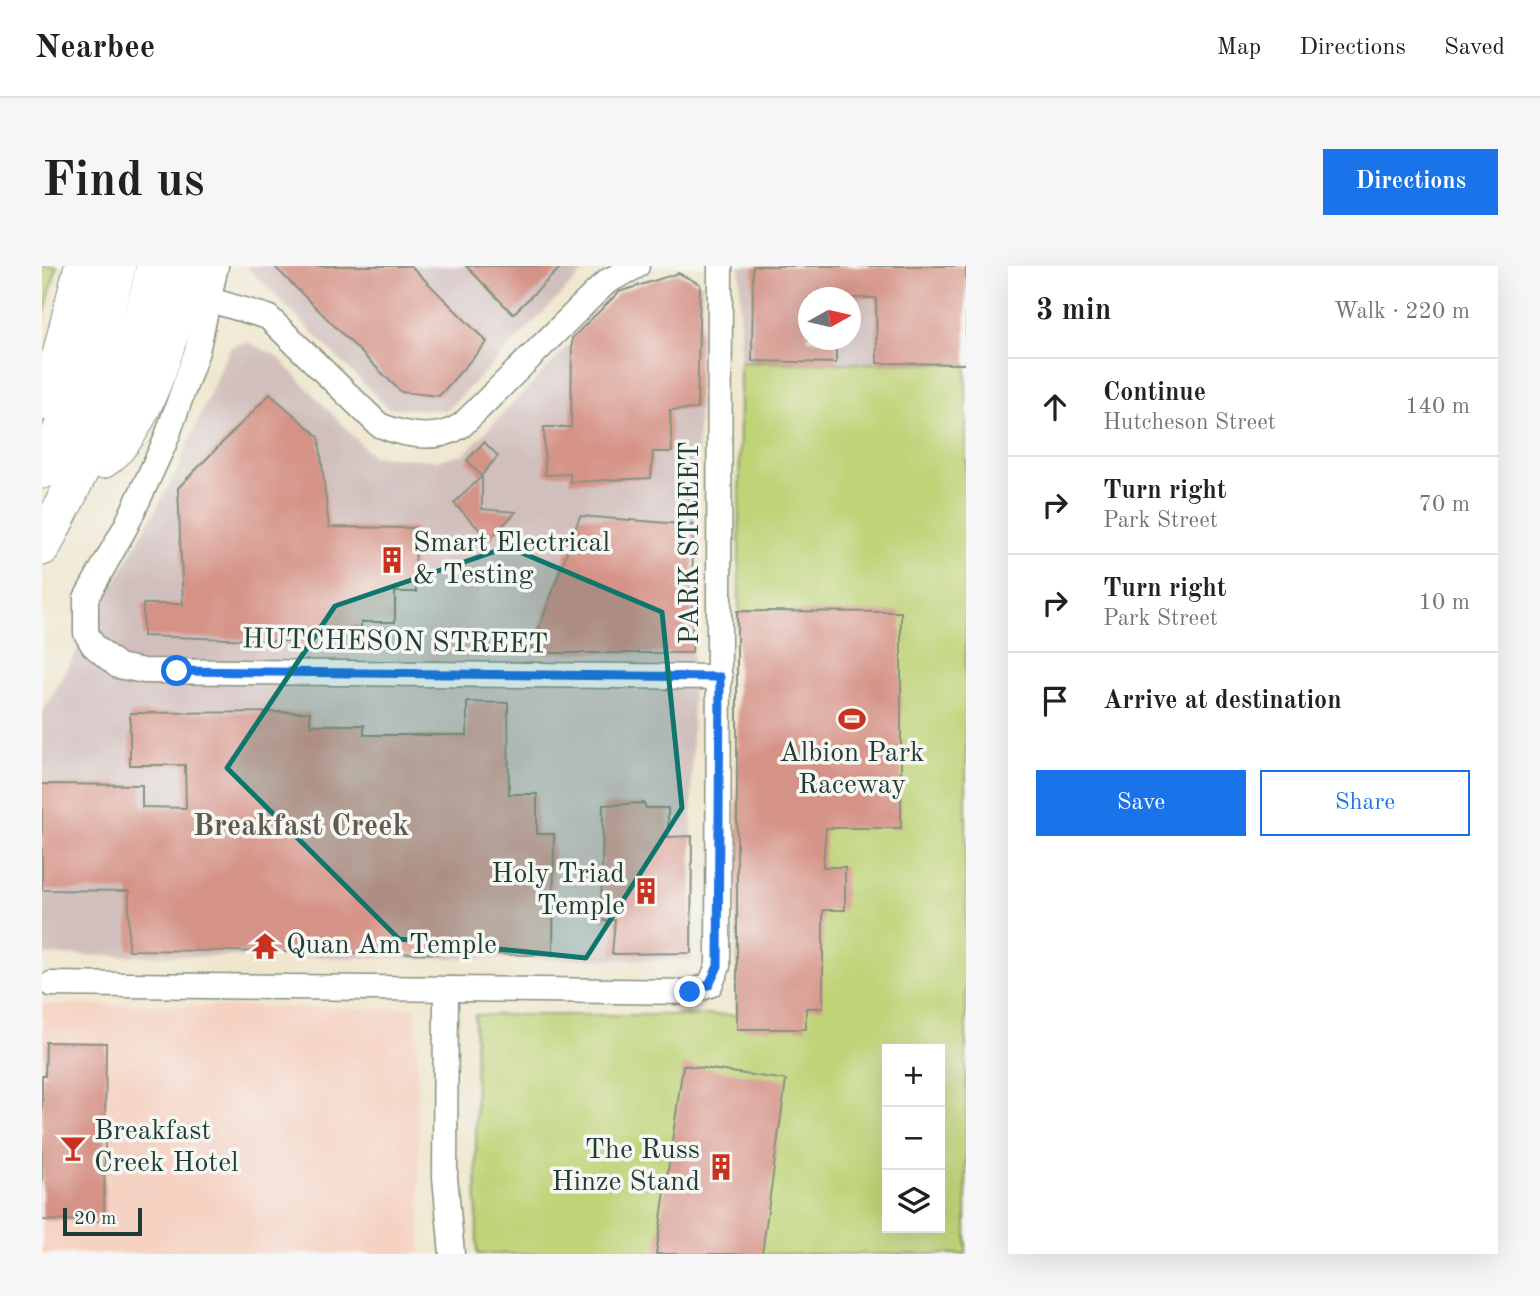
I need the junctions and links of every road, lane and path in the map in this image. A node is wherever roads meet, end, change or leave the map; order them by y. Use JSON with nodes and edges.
{"nodes":[{"id":1,"x":83,"y":266,"type":"edge"},
{"id":2,"x":117,"y":266,"type":"edge"},
{"id":3,"x":155,"y":266,"type":"edge"},
{"id":4,"x":187,"y":266,"type":"edge"},
{"id":5,"x":216,"y":266,"type":"edge"},
{"id":6,"x":637,"y":266,"type":"edge"},
{"id":7,"x":720,"y":266,"type":"edge"},
{"id":8,"x":210,"y":300,"type":"junction"},
{"id":9,"x":42,"y":402,"type":"edge"},
{"id":10,"x":42,"y":470,"type":"edge"},
{"id":11,"x":80,"y":473,"type":"junction"},
{"id":12,"x":42,"y":547,"type":"edge"},
{"id":13,"x":720,"y":677,"type":"junction"},
{"id":14,"x":51,"y":984,"type":"dead end"},
{"id":15,"x":446,"y":989,"type":"junction"},
{"id":16,"x":452,"y":1254,"type":"edge"}],
"edges":[{"from":1,"to":9,"type":"highway"},
{"from":2,"to":10,"type":"highway"},
{"from":3,"to":11,"type":"highway"},
{"from":4,"to":11,"type":"highway"},
{"from":5,"to":8,"type":"street"},
{"from":6,"to":8,"type":"street"},
{"from":7,"to":13,"type":"street","name":"PARK STREET"},
{"from":8,"to":13,"type":"street","name":"HUTCHESON STREET"},
{"from":11,"to":12,"type":"highway"},
{"from":13,"to":15,"type":"street","name":"PARK STREET"},
{"from":14,"to":15,"type":"street"},
{"from":15,"to":16,"type":"street"}]}
